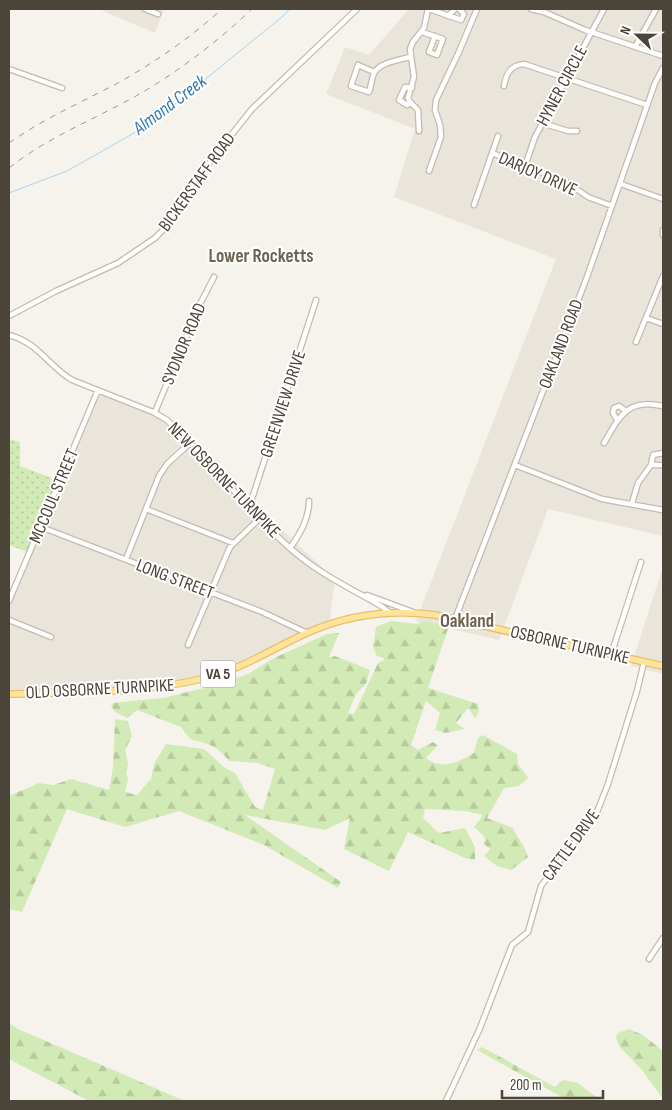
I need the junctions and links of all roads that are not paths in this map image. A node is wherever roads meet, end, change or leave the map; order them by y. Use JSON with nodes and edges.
{"nodes":[{"id":1,"x":144,"y":9,"type":"edge"},
{"id":2,"x":357,"y":9,"type":"edge"},
{"id":3,"x":429,"y":9,"type":"edge"},
{"id":4,"x":455,"y":9,"type":"edge"},
{"id":5,"x":459,"y":9,"type":"edge"},
{"id":6,"x":477,"y":9,"type":"edge"},
{"id":7,"x":531,"y":9,"type":"edge"},
{"id":8,"x":604,"y":9,"type":"edge"},
{"id":9,"x":656,"y":9,"type":"edge"},
{"id":10,"x":545,"y":10,"type":"edge"},
{"id":11,"x":158,"y":14,"type":"dead end"},
{"id":12,"x":448,"y":16,"type":"junction"},
{"id":13,"x":422,"y":32,"type":"junction"},
{"id":14,"x":592,"y":32,"type":"junction"},
{"id":15,"x":435,"y":36,"type":"dead end"},
{"id":16,"x":635,"y":47,"type":"junction"},
{"id":17,"x":410,"y":56,"type":"junction"},
{"id":18,"x":663,"y":56,"type":"edge"},
{"id":19,"x":663,"y":68,"type":"edge"},
{"id":20,"x":10,"y":70,"type":"edge"},
{"id":21,"x":374,"y":72,"type":"junction"},
{"id":22,"x":9,"y":77,"type":"edge"},
{"id":23,"x":567,"y":78,"type":"junction"},
{"id":24,"x":504,"y":86,"type":"dead end"},
{"id":25,"x":62,"y":88,"type":"dead end"},
{"id":26,"x":412,"y":88,"type":"junction"},
{"id":27,"x":411,"y":103,"type":"junction"},
{"id":28,"x":647,"y":105,"type":"junction"},
{"id":29,"x":542,"y":123,"type":"junction"},
{"id":30,"x":419,"y":131,"type":"dead end"},
{"id":31,"x":577,"y":131,"type":"dead end"},
{"id":32,"x":498,"y":136,"type":"dead end"},
{"id":33,"x":492,"y":153,"type":"junction"},
{"id":34,"x":525,"y":166,"type":"junction"},
{"id":35,"x":429,"y":171,"type":"dead end"},
{"id":36,"x":620,"y":184,"type":"junction"},
{"id":37,"x":663,"y":199,"type":"edge"},
{"id":38,"x":474,"y":204,"type":"dead end"},
{"id":39,"x":612,"y":206,"type":"junction"},
{"id":40,"x":663,"y":230,"type":"edge"},
{"id":41,"x":663,"y":235,"type":"edge"},
{"id":42,"x":663,"y":276,"type":"edge"},
{"id":43,"x":214,"y":277,"type":"dead end"},
{"id":44,"x":316,"y":300,"type":"dead end"},
{"id":45,"x":9,"y":316,"type":"edge"},
{"id":46,"x":646,"y":318,"type":"junction"},
{"id":47,"x":663,"y":324,"type":"edge"},
{"id":48,"x":9,"y":335,"type":"edge"},
{"id":49,"x":636,"y":342,"type":"dead end"},
{"id":50,"x":98,"y":390,"type":"junction"},
{"id":51,"x":663,"y":406,"type":"edge"},
{"id":52,"x":626,"y":411,"type":"junction"},
{"id":53,"x":155,"y":412,"type":"junction"},
{"id":54,"x":618,"y":420,"type":"junction"},
{"id":55,"x":190,"y":443,"type":"junction"},
{"id":56,"x":604,"y":443,"type":"dead end"},
{"id":57,"x":663,"y":454,"type":"edge"},
{"id":58,"x":651,"y":464,"type":"junction"},
{"id":59,"x":515,"y":465,"type":"junction"},
{"id":60,"x":663,"y":466,"type":"edge"},
{"id":61,"x":308,"y":500,"type":"dead end"},
{"id":62,"x":632,"y":503,"type":"junction"},
{"id":63,"x":249,"y":508,"type":"junction"},
{"id":64,"x":146,"y":509,"type":"junction"},
{"id":65,"x":663,"y":510,"type":"edge"},
{"id":66,"x":259,"y":519,"type":"junction"},
{"id":67,"x":41,"y":526,"type":"junction"},
{"id":68,"x":232,"y":543,"type":"junction"},
{"id":69,"x":290,"y":548,"type":"junction"},
{"id":70,"x":126,"y":559,"type":"junction"},
{"id":71,"x":641,"y":562,"type":"dead end"},
{"id":72,"x":357,"y":591,"type":"junction"},
{"id":73,"x":211,"y":593,"type":"junction"},
{"id":74,"x":9,"y":601,"type":"edge"},
{"id":75,"x":374,"y":602,"type":"junction"},
{"id":76,"x":389,"y":612,"type":"junction"},
{"id":77,"x":376,"y":613,"type":"junction"},
{"id":78,"x":417,"y":613,"type":"junction"},
{"id":79,"x":455,"y":619,"type":"junction"},
{"id":80,"x":9,"y":620,"type":"edge"},
{"id":81,"x":307,"y":633,"type":"junction"},
{"id":82,"x":50,"y":637,"type":"dead end"},
{"id":83,"x":188,"y":645,"type":"dead end"},
{"id":84,"x":612,"y":654,"type":"junction"},
{"id":85,"x":644,"y":662,"type":"junction"},
{"id":86,"x":663,"y":666,"type":"edge"},
{"id":87,"x":9,"y":694,"type":"edge"},
{"id":88,"x":663,"y":938,"type":"edge"},
{"id":89,"x":649,"y":959,"type":"dead end"},
{"id":90,"x":446,"y":1101,"type":"edge"}],
"edges":[{"from":1,"to":11,"type":"street"},
{"from":2,"to":45,"type":"street","name":"BICKERSTAFF ROAD"},
{"from":3,"to":12,"type":"street"},
{"from":3,"to":13,"type":"street"},
{"from":4,"to":12,"type":"street"},
{"from":5,"to":12,"type":"street"},
{"from":6,"to":35,"type":"street"},
{"from":7,"to":10,"type":"street"},
{"from":8,"to":14,"type":"street","name":"HYNER CIRCLE"},
{"from":9,"to":16,"type":"street"},
{"from":10,"to":14,"type":"street"},
{"from":13,"to":15,"type":"street"},
{"from":13,"to":17,"type":"street"},
{"from":14,"to":16,"type":"street"},
{"from":14,"to":23,"type":"street","name":"HYNER CIRCLE"},
{"from":16,"to":18,"type":"street"},
{"from":17,"to":21,"type":"street"},
{"from":17,"to":26,"type":"street"},
{"from":19,"to":28,"type":"street","name":"OAKLAND ROAD"},
{"from":20,"to":22,"type":"street"},
{"from":20,"to":25,"type":"street"},
{"from":21,"to":21,"type":"street"},
{"from":23,"to":24,"type":"street"},
{"from":23,"to":28,"type":"street"},
{"from":23,"to":29,"type":"street","name":"HYNER CIRCLE"},
{"from":26,"to":27,"type":"street"},
{"from":26,"to":27,"type":"street"},
{"from":27,"to":30,"type":"street"},
{"from":28,"to":36,"type":"street","name":"OAKLAND ROAD"},
{"from":29,"to":31,"type":"street"},
{"from":29,"to":34,"type":"street","name":"HYNER CIRCLE"},
{"from":32,"to":33,"type":"street"},
{"from":33,"to":34,"type":"street","name":"DARJOY DRIVE"},
{"from":33,"to":38,"type":"street"},
{"from":34,"to":39,"type":"street","name":"DARJOY DRIVE"},
{"from":36,"to":37,"type":"street"},
{"from":36,"to":39,"type":"street","name":"OAKLAND ROAD"},
{"from":39,"to":59,"type":"street","name":"OAKLAND ROAD"},
{"from":40,"to":41,"type":"street"},
{"from":42,"to":46,"type":"street"},
{"from":43,"to":53,"type":"street","name":"SYDNOR ROAD"},
{"from":44,"to":63,"type":"street","name":"GREENVIEW DRIVE"},
{"from":46,"to":47,"type":"street"},
{"from":46,"to":49,"type":"street"},
{"from":48,"to":50,"type":"street","name":"NEW OSBORNE TURNPIKE"},
{"from":50,"to":53,"type":"street","name":"NEW OSBORNE TURNPIKE"},
{"from":50,"to":67,"type":"street","name":"MCCOUL STREET"},
{"from":51,"to":52,"type":"street"},
{"from":52,"to":54,"type":"street"},
{"from":52,"to":54,"type":"street"},
{"from":53,"to":55,"type":"street","name":"NEW OSBORNE TURNPIKE"},
{"from":54,"to":56,"type":"street"},
{"from":55,"to":63,"type":"street","name":"NEW OSBORNE TURNPIKE"},
{"from":55,"to":64,"type":"street"},
{"from":57,"to":58,"type":"street"},
{"from":58,"to":60,"type":"street"},
{"from":58,"to":62,"type":"street"},
{"from":59,"to":62,"type":"street"},
{"from":59,"to":79,"type":"street","name":"OAKLAND ROAD"},
{"from":61,"to":69,"type":"street"},
{"from":62,"to":65,"type":"street"},
{"from":63,"to":66,"type":"street","name":"NEW OSBORNE TURNPIKE"},
{"from":64,"to":68,"type":"street"},
{"from":64,"to":70,"type":"street"},
{"from":66,"to":68,"type":"street"},
{"from":66,"to":69,"type":"street","name":"NEW OSBORNE TURNPIKE"},
{"from":67,"to":70,"type":"street","name":"LONG STREET"},
{"from":67,"to":74,"type":"street","name":"MCCOUL STREET"},
{"from":68,"to":73,"type":"street"},
{"from":69,"to":72,"type":"street","name":"NEW OSBORNE TURNPIKE"},
{"from":70,"to":73,"type":"street","name":"LONG STREET"},
{"from":71,"to":84,"type":"street"},
{"from":72,"to":75,"type":"street","name":"NEW OSBORNE TURNPIKE"},
{"from":72,"to":78,"type":"street","name":"NEW OSBORNE TURNPIKE"},
{"from":73,"to":81,"type":"street","name":"LONG STREET"},
{"from":73,"to":83,"type":"street"},
{"from":75,"to":76,"type":"street","name":"NEW OSBORNE TURNPIKE"},
{"from":75,"to":77,"type":"street"},
{"from":76,"to":77,"type":"main road","name":"OLD OSBORNE TURNPIKE","number":"VA 5"},
{"from":76,"to":78,"type":"main road","name":"OLD OSBORNE TURNPIKE","number":"VA 5"},
{"from":77,"to":81,"type":"main road","name":"OLD OSBORNE TURNPIKE","number":"VA 5"},
{"from":78,"to":79,"type":"main road","name":"OSBORNE TURNPIKE","number":"VA 5"},
{"from":79,"to":84,"type":"main road","name":"OSBORNE TURNPIKE","number":"VA 5"},
{"from":80,"to":82,"type":"street"},
{"from":81,"to":87,"type":"main road","name":"OLD OSBORNE TURNPIKE","number":"VA 5"},
{"from":84,"to":85,"type":"main road","name":"OSBORNE TURNPIKE","number":"VA 5"},
{"from":85,"to":86,"type":"main road","name":"OSBORNE TURNPIKE","number":"VA 5"},
{"from":85,"to":90,"type":"street","name":"CATTLE DRIVE"},
{"from":88,"to":89,"type":"street"}]}
